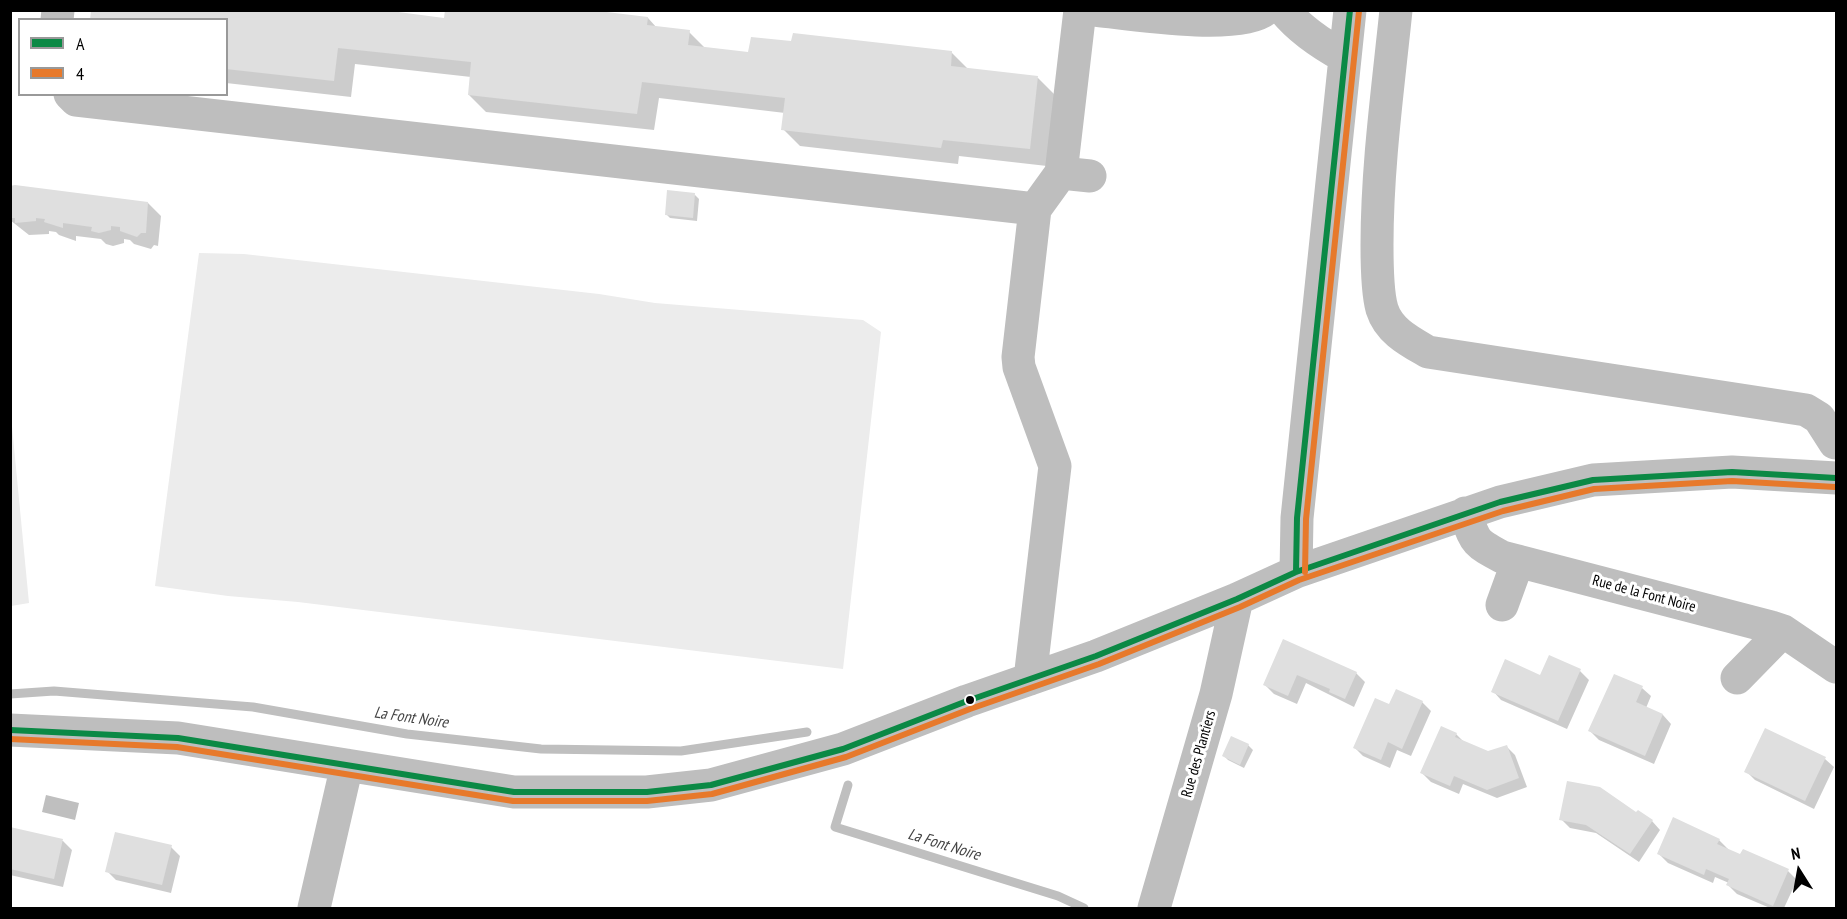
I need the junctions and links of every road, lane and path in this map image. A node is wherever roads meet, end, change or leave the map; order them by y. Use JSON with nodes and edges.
{"nodes":[{"id":1,"x":1080,"y":10,"type":"edge"},
{"id":2,"x":1094,"y":10,"type":"edge"},
{"id":3,"x":1265,"y":10,"type":"edge"},
{"id":4,"x":1284,"y":10,"type":"edge"},
{"id":5,"x":1350,"y":10,"type":"edge"},
{"id":6,"x":1396,"y":10,"type":"edge"},
{"id":7,"x":1345,"y":57,"type":"junction"},
{"id":8,"x":72,"y":96,"type":"edge"},
{"id":9,"x":1035,"y":208,"type":"junction"},
{"id":10,"x":1836,"y":443,"type":"edge"},
{"id":11,"x":1834,"y":478,"type":"edge"},
{"id":12,"x":1466,"y":513,"type":"junction"},
{"id":13,"x":1518,"y":561,"type":"junction"},
{"id":14,"x":1296,"y":572,"type":"junction"},
{"id":15,"x":1237,"y":599,"type":"junction"},
{"id":16,"x":1502,"y":604,"type":"dead end"},
{"id":17,"x":1783,"y":631,"type":"junction"},
{"id":18,"x":1836,"y":666,"type":"edge"},
{"id":19,"x":1737,"y":678,"type":"dead end"},
{"id":20,"x":1030,"y":679,"type":"junction"},
{"id":21,"x":10,"y":730,"type":"edge"},
{"id":22,"x":347,"y":765,"type":"junction"},
{"id":23,"x":314,"y":909,"type":"edge"},
{"id":24,"x":1154,"y":909,"type":"edge"}],
"edges":[{"from":1,"to":9,"type":"street"},
{"from":2,"to":3,"type":"street"},
{"from":4,"to":7,"type":"street"},
{"from":5,"to":7,"type":"street"},
{"from":6,"to":10,"type":"street"},
{"from":7,"to":14,"type":"street"},
{"from":8,"to":9,"type":"street"},
{"from":9,"to":20,"type":"street"},
{"from":10,"to":11,"type":"street"},
{"from":11,"to":12,"type":"street"},
{"from":12,"to":13,"type":"street","name":"Rue de la Font Noire"},
{"from":12,"to":14,"type":"street"},
{"from":13,"to":16,"type":"street"},
{"from":13,"to":17,"type":"street","name":"Rue de la Font Noire"},
{"from":14,"to":15,"type":"street"},
{"from":15,"to":20,"type":"street"},
{"from":15,"to":24,"type":"street","name":"Rue des Plantiers"},
{"from":17,"to":18,"type":"street","name":"Rue de la Font Noire"},
{"from":17,"to":19,"type":"street"},
{"from":20,"to":22,"type":"street"},
{"from":21,"to":22,"type":"street"},
{"from":22,"to":23,"type":"street"}]}
